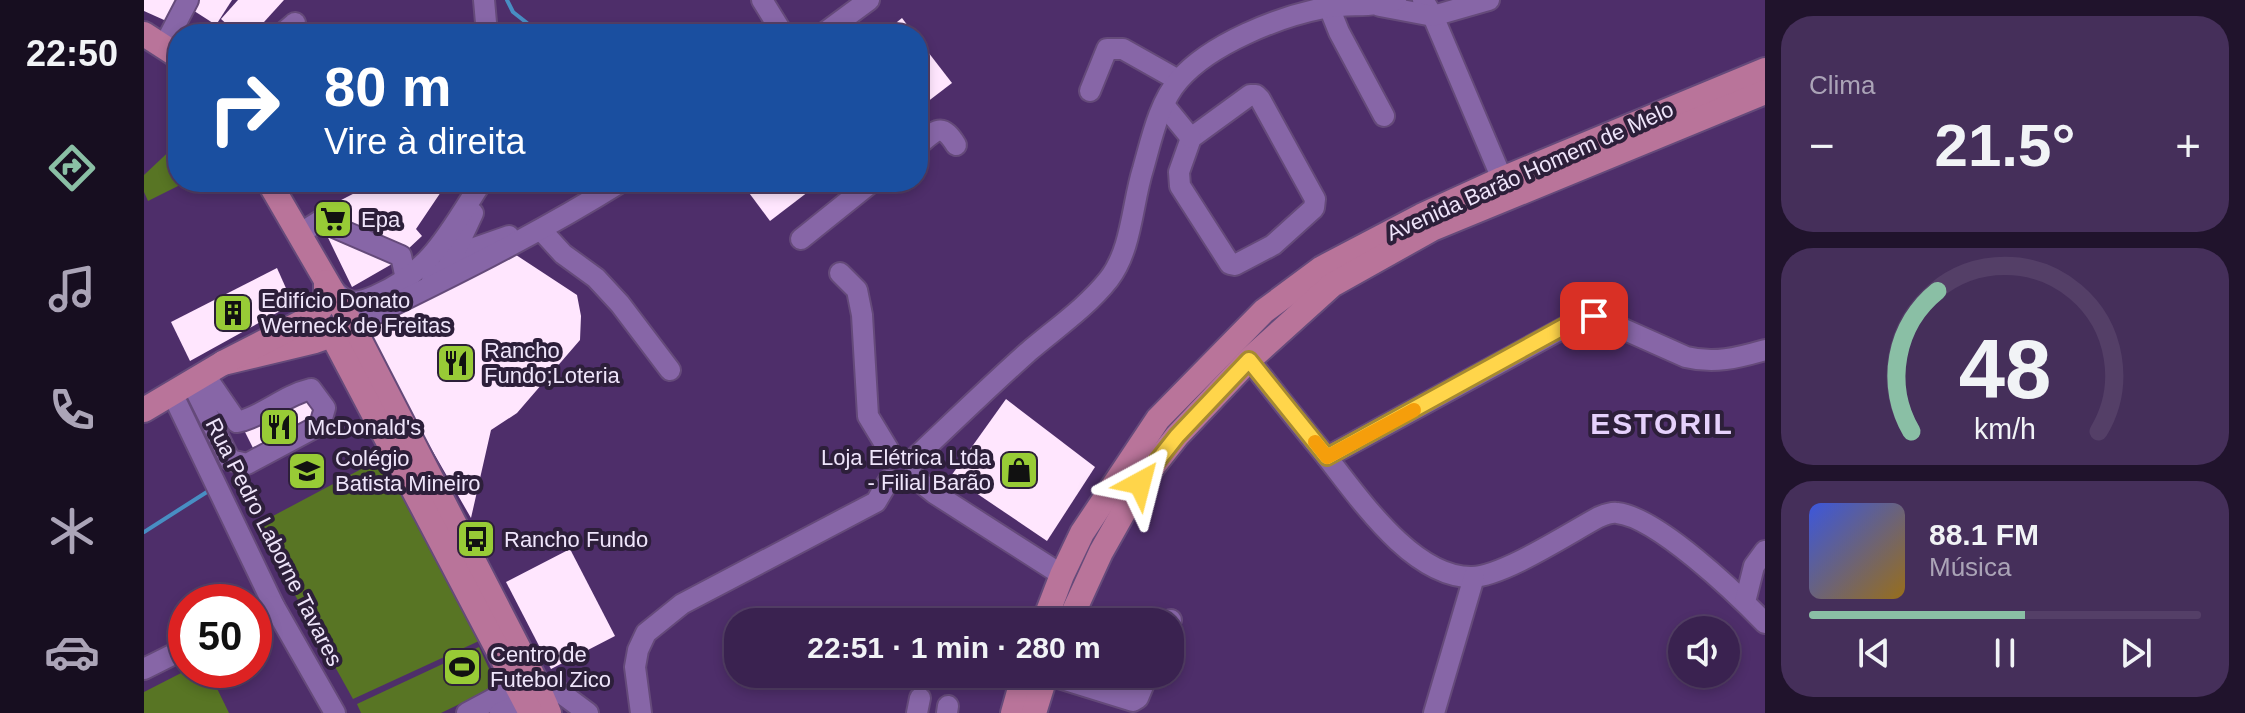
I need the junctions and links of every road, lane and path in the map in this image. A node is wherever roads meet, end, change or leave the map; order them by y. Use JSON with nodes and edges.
{"nodes":[{"id":1,"x":188,"y":0,"type":"edge"},
{"id":2,"x":762,"y":0,"type":"edge"},
{"id":3,"x":869,"y":0,"type":"edge"},
{"id":4,"x":1489,"y":0,"type":"edge"},
{"id":5,"x":1387,"y":2,"type":"edge"},
{"id":6,"x":481,"y":3,"type":"edge"},
{"id":7,"x":1329,"y":7,"type":"junction"},
{"id":8,"x":1428,"y":8,"type":"edge"},
{"id":9,"x":174,"y":24,"type":"edge"},
{"id":10,"x":485,"y":24,"type":"edge"},
{"id":11,"x":777,"y":24,"type":"edge"},
{"id":12,"x":837,"y":24,"type":"edge"},
{"id":13,"x":1765,"y":70,"type":"edge"},
{"id":14,"x":1178,"y":80,"type":"junction"},
{"id":15,"x":1090,"y":91,"type":"dead end"},
{"id":16,"x":1765,"y":92,"type":"edge"},
{"id":17,"x":1164,"y":105,"type":"junction"},
{"id":18,"x":1384,"y":116,"type":"dead end"},
{"id":19,"x":928,"y":137,"type":"edge"},
{"id":20,"x":1191,"y":138,"type":"junction"},
{"id":21,"x":956,"y":145,"type":"dead end"},
{"id":22,"x":1506,"y":188,"type":"junction"},
{"id":23,"x":275,"y":192,"type":"edge"},
{"id":24,"x":474,"y":192,"type":"edge"},
{"id":25,"x":477,"y":192,"type":"edge"},
{"id":26,"x":605,"y":192,"type":"edge"},
{"id":27,"x":860,"y":192,"type":"edge"},
{"id":28,"x":472,"y":216,"type":"junction"},
{"id":29,"x":542,"y":231,"type":"junction"},
{"id":30,"x":299,"y":234,"type":"junction"},
{"id":31,"x":509,"y":236,"type":"junction"},
{"id":32,"x":801,"y":239,"type":"dead end"},
{"id":33,"x":456,"y":255,"type":"junction"},
{"id":34,"x":840,"y":273,"type":"dead end"},
{"id":35,"x":326,"y":282,"type":"junction"},
{"id":36,"x":412,"y":282,"type":"junction"},
{"id":37,"x":1264,"y":311,"type":"junction"},
{"id":38,"x":342,"y":330,"type":"junction"},
{"id":39,"x":1765,"y":350,"type":"edge"},
{"id":40,"x":1249,"y":360,"type":"junction"},
{"id":41,"x":670,"y":370,"type":"dead end"},
{"id":42,"x":201,"y":376,"type":"junction"},
{"id":43,"x":233,"y":390,"type":"dead end"},
{"id":44,"x":144,"y":410,"type":"edge"},
{"id":45,"x":888,"y":449,"type":"junction"},
{"id":46,"x":917,"y":456,"type":"junction"},
{"id":47,"x":1327,"y":457,"type":"junction"},
{"id":48,"x":914,"y":477,"type":"junction"},
{"id":49,"x":889,"y":480,"type":"junction"},
{"id":50,"x":1759,"y":558,"type":"edge"},
{"id":51,"x":1062,"y":575,"type":"junction"},
{"id":52,"x":1474,"y":577,"type":"junction"},
{"id":53,"x":1722,"y":582,"type":"junction"},
{"id":54,"x":1745,"y":602,"type":"junction"},
{"id":55,"x":274,"y":606,"type":"joint"},
{"id":56,"x":1049,"y":608,"type":"edge"},
{"id":57,"x":1067,"y":608,"type":"edge"},
{"id":58,"x":1075,"y":608,"type":"edge"},
{"id":59,"x":1765,"y":623,"type":"edge"},
{"id":60,"x":168,"y":657,"type":"edge"},
{"id":61,"x":144,"y":669,"type":"edge"},
{"id":62,"x":1020,"y":688,"type":"edge"},
{"id":63,"x":1042,"y":688,"type":"edge"},
{"id":64,"x":1091,"y":688,"type":"edge"},
{"id":65,"x":1142,"y":688,"type":"edge"},
{"id":66,"x":533,"y":697,"type":"edge"},
{"id":67,"x":335,"y":713,"type":"edge"},
{"id":68,"x":467,"y":713,"type":"edge"},
{"id":69,"x":500,"y":713,"type":"edge"},
{"id":70,"x":588,"y":713,"type":"edge"},
{"id":71,"x":641,"y":713,"type":"edge"},
{"id":72,"x":1013,"y":713,"type":"edge"},
{"id":73,"x":1034,"y":713,"type":"edge"},
{"id":74,"x":1434,"y":713,"type":"edge"}],
"edges":[{"from":1,"to":9,"type":"street"},
{"from":2,"to":11,"type":"street"},
{"from":3,"to":12,"type":"street"},
{"from":4,"to":8,"type":"street"},
{"from":5,"to":7,"type":"street"},
{"from":5,"to":8,"type":"street"},
{"from":6,"to":10,"type":"street"},
{"from":7,"to":14,"type":"street"},
{"from":7,"to":18,"type":"street"},
{"from":8,"to":22,"type":"street"},
{"from":13,"to":22,"type":"main road","name":"Avenida Barão Homem de Melo"},
{"from":14,"to":15,"type":"street"},
{"from":14,"to":17,"type":"street"},
{"from":16,"to":22,"type":"main road","name":"Avenida Barão Homem de Melo"},
{"from":17,"to":20,"type":"street"},
{"from":17,"to":46,"type":"street"},
{"from":19,"to":21,"type":"street"},
{"from":20,"to":20,"type":"street"},
{"from":22,"to":37,"type":"main road","name":"Avenida Barão Homem de Melo"},
{"from":22,"to":40,"type":"main road","name":"Avenida Barão Homem de Melo"},
{"from":23,"to":30,"type":"main road"},
{"from":24,"to":36,"type":"street"},
{"from":25,"to":28,"type":"street"},
{"from":26,"to":29,"type":"street"},
{"from":27,"to":32,"type":"street"},
{"from":28,"to":31,"type":"street"},
{"from":28,"to":33,"type":"street"},
{"from":29,"to":31,"type":"street"},
{"from":29,"to":36,"type":"street"},
{"from":29,"to":41,"type":"street"},
{"from":30,"to":35,"type":"main road"},
{"from":30,"to":36,"type":"street"},
{"from":31,"to":33,"type":"street"},
{"from":33,"to":36,"type":"street"},
{"from":33,"to":36,"type":"street"},
{"from":34,"to":45,"type":"street"},
{"from":35,"to":36,"type":"street"},
{"from":35,"to":38,"type":"main road"},
{"from":35,"to":42,"type":"main road"},
{"from":36,"to":38,"type":"street"},
{"from":37,"to":40,"type":"main road"},
{"from":37,"to":51,"type":"main road","name":"Avenida Barão Homem de Melo"},
{"from":38,"to":42,"type":"main road"},
{"from":38,"to":66,"type":"main road"},
{"from":39,"to":47,"type":"street"},
{"from":40,"to":47,"type":"street"},
{"from":40,"to":58,"type":"main road","name":"Avenida Barão Homem de Melo"},
{"from":42,"to":42,"type":"street"},
{"from":42,"to":43,"type":"street"},
{"from":42,"to":44,"type":"main road"},
{"from":42,"to":55,"type":"street","name":"Rua Pedro Laborne Tavares"},
{"from":45,"to":46,"type":"street"},
{"from":45,"to":49,"type":"street"},
{"from":46,"to":48,"type":"street"},
{"from":47,"to":52,"type":"street"},
{"from":48,"to":49,"type":"street"},
{"from":48,"to":51,"type":"street"},
{"from":49,"to":71,"type":"street"},
{"from":50,"to":53,"type":"street"},
{"from":50,"to":54,"type":"street"},
{"from":51,"to":56,"type":"main road","name":"Avenida Barão Homem de Melo"},
{"from":51,"to":57,"type":"main road"},
{"from":52,"to":53,"type":"street"},
{"from":52,"to":74,"type":"street"},
{"from":53,"to":54,"type":"street"},
{"from":54,"to":59,"type":"street"},
{"from":55,"to":67,"type":"street","name":"Rua Pedro Laborne Tavares"},
{"from":60,"to":61,"type":"street"},
{"from":62,"to":72,"type":"main road"},
{"from":63,"to":73,"type":"main road"},
{"from":64,"to":65,"type":"street"},
{"from":66,"to":68,"type":"street"},
{"from":66,"to":69,"type":"street"},
{"from":66,"to":70,"type":"street"}]}
